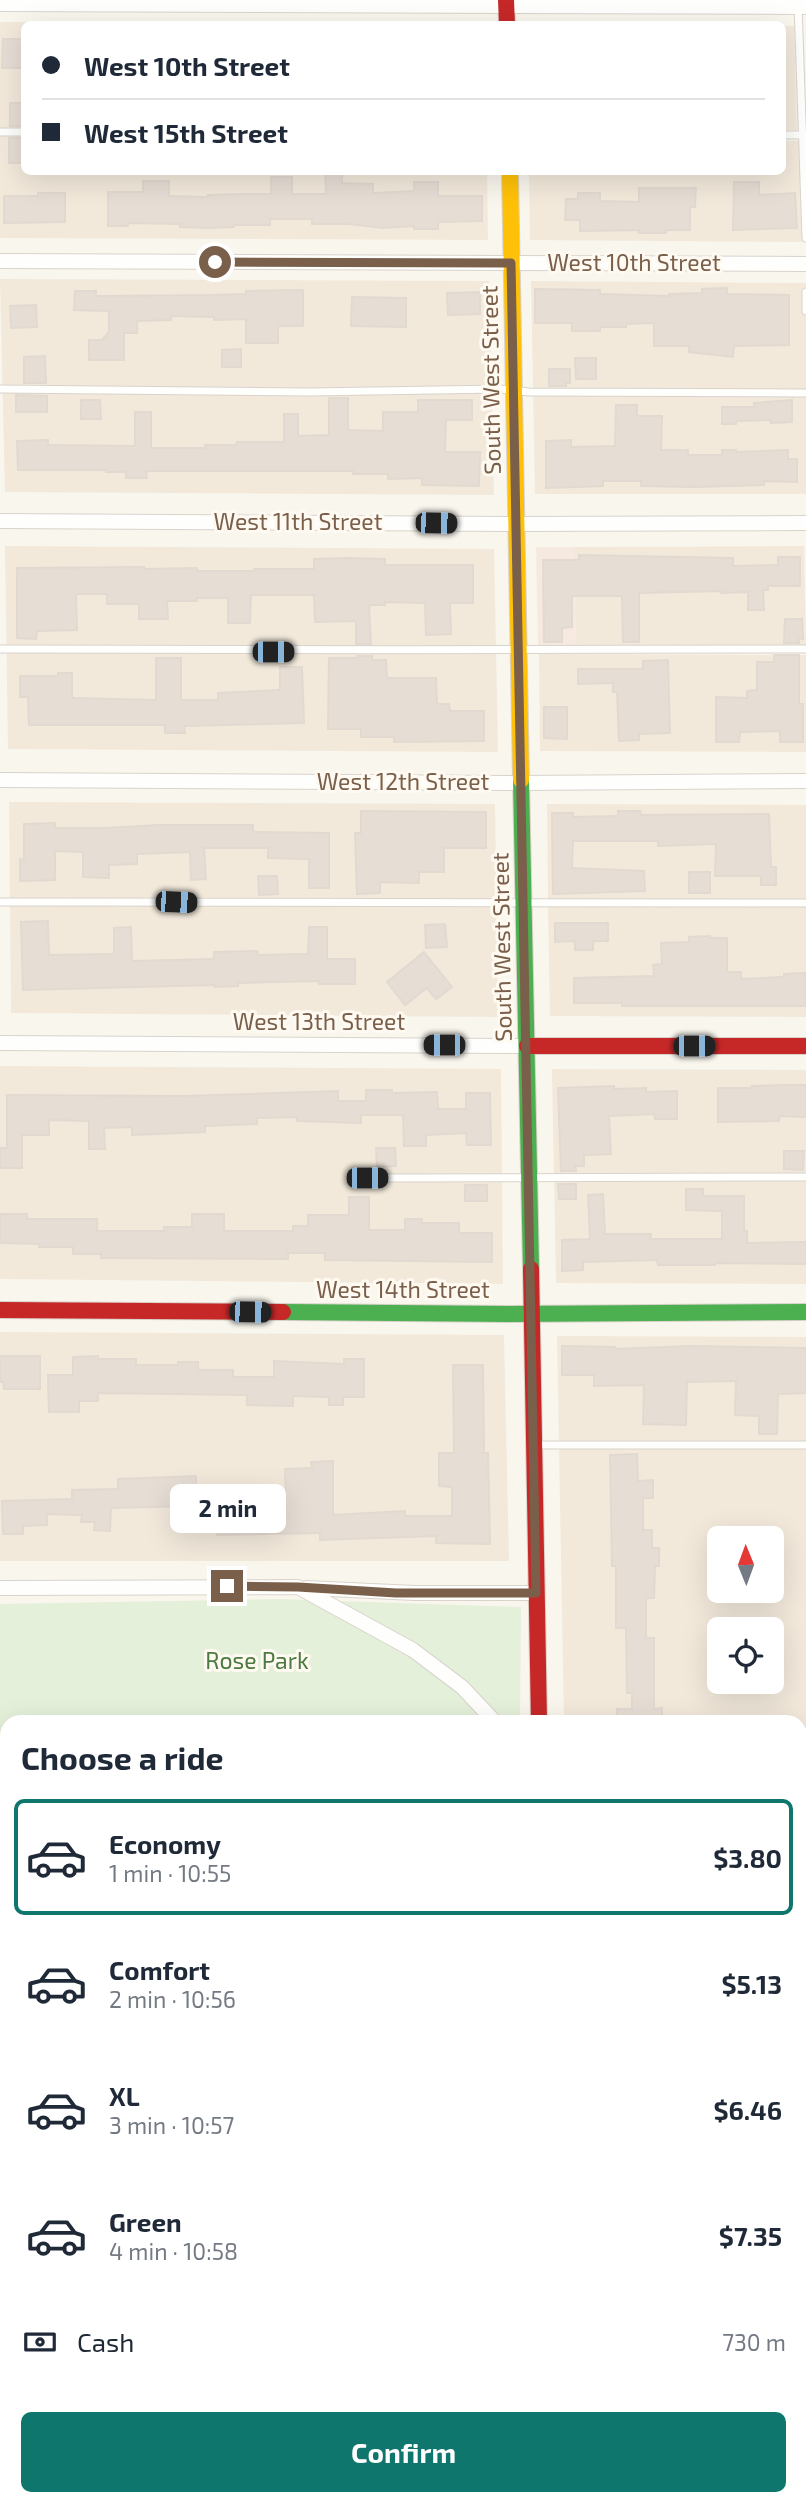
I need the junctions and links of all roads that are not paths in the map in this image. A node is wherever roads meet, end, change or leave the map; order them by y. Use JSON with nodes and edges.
{"nodes":[{"id":1,"x":506,"y":3,"type":"edge"},
{"id":2,"x":0,"y":4,"type":"edge"},
{"id":3,"x":801,"y":5,"type":"edge"},
{"id":4,"x":507,"y":21,"type":"edge"},
{"id":5,"x":0,"y":132,"type":"edge"},
{"id":6,"x":21,"y":132,"type":"edge"},
{"id":7,"x":786,"y":135,"type":"edge"},
{"id":8,"x":804,"y":135,"type":"edge"},
{"id":9,"x":510,"y":175,"type":"edge"},
{"id":10,"x":806,"y":238,"type":"edge"},
{"id":11,"x":0,"y":261,"type":"edge"},
{"id":12,"x":511,"y":263,"type":"junction"},
{"id":13,"x":806,"y":264,"type":"edge"},
{"id":14,"x":806,"y":292,"type":"edge"},
{"id":15,"x":806,"y":311,"type":"edge"},
{"id":16,"x":0,"y":389,"type":"edge"},
{"id":17,"x":514,"y":390,"type":"junction"},
{"id":18,"x":806,"y":393,"type":"edge"},
{"id":19,"x":0,"y":521,"type":"edge"},
{"id":20,"x":806,"y":523,"type":"edge"},
{"id":21,"x":516,"y":524,"type":"junction"},
{"id":22,"x":0,"y":649,"type":"edge"},
{"id":23,"x":806,"y":649,"type":"edge"},
{"id":24,"x":519,"y":650,"type":"junction"},
{"id":25,"x":0,"y":780,"type":"edge"},
{"id":26,"x":806,"y":781,"type":"edge"},
{"id":27,"x":520,"y":783,"type":"junction"},
{"id":28,"x":0,"y":902,"type":"edge"},
{"id":29,"x":523,"y":903,"type":"junction"},
{"id":30,"x":806,"y":903,"type":"edge"},
{"id":31,"x":0,"y":1043,"type":"edge"},
{"id":32,"x":527,"y":1046,"type":"junction"},
{"id":33,"x":806,"y":1046,"type":"edge"},
{"id":34,"x":806,"y":1177,"type":"edge"},
{"id":35,"x":367,"y":1178,"type":"dead end"},
{"id":36,"x":529,"y":1178,"type":"junction"},
{"id":37,"x":0,"y":1310,"type":"edge"},
{"id":38,"x":806,"y":1312,"type":"edge"},
{"id":39,"x":531,"y":1313,"type":"junction"},
{"id":40,"x":806,"y":1445,"type":"edge"},
{"id":41,"x":534,"y":1446,"type":"junction"},
{"id":42,"x":298,"y":1587,"type":"junction"},
{"id":43,"x":0,"y":1588,"type":"edge"},
{"id":44,"x":536,"y":1593,"type":"junction"},
{"id":45,"x":488,"y":1715,"type":"edge"},
{"id":46,"x":539,"y":1715,"type":"edge"}],
"edges":[{"from":1,"to":2,"type":"street"},
{"from":1,"to":3,"type":"street"},
{"from":1,"to":4,"type":"street"},
{"from":3,"to":8,"type":"lane"},
{"from":5,"to":6,"type":"lane"},
{"from":7,"to":8,"type":"lane"},
{"from":8,"to":10,"type":"lane"},
{"from":9,"to":12,"type":"street","name":"South West Street"},
{"from":11,"to":12,"type":"street","name":"West 10th Street"},
{"from":12,"to":13,"type":"street","name":"West 10th Street"},
{"from":12,"to":17,"type":"street","name":"South West Street"},
{"from":14,"to":15,"type":"lane"},
{"from":16,"to":17,"type":"lane"},
{"from":17,"to":18,"type":"lane"},
{"from":17,"to":21,"type":"street","name":"South West Street"},
{"from":19,"to":21,"type":"street","name":"West 11th Street"},
{"from":20,"to":21,"type":"street","name":"West 11th Street"},
{"from":21,"to":24,"type":"street","name":"South West Street"},
{"from":22,"to":24,"type":"lane"},
{"from":23,"to":24,"type":"lane"},
{"from":24,"to":27,"type":"street","name":"South West Street"},
{"from":25,"to":27,"type":"street","name":"West 12th Street"},
{"from":26,"to":27,"type":"street","name":"West 12th Street"},
{"from":27,"to":29,"type":"street","name":"South West Street"},
{"from":28,"to":29,"type":"lane"},
{"from":29,"to":30,"type":"lane"},
{"from":29,"to":32,"type":"street","name":"South West Street"},
{"from":31,"to":32,"type":"street","name":"West 13th Street"},
{"from":32,"to":33,"type":"street","name":"West 13th Street"},
{"from":32,"to":36,"type":"street","name":"South West Street"},
{"from":34,"to":36,"type":"lane"},
{"from":35,"to":36,"type":"lane"},
{"from":36,"to":39,"type":"street","name":"South West Street"},
{"from":37,"to":39,"type":"street","name":"West 14th Street"},
{"from":38,"to":39,"type":"street","name":"West 14th Street"},
{"from":39,"to":41,"type":"street","name":"South West Street"},
{"from":40,"to":41,"type":"lane"},
{"from":41,"to":44,"type":"street","name":"South West Street"},
{"from":42,"to":43,"type":"street"},
{"from":42,"to":44,"type":"street"},
{"from":42,"to":45,"type":"street"},
{"from":44,"to":46,"type":"street","name":"South West Street"}]}
